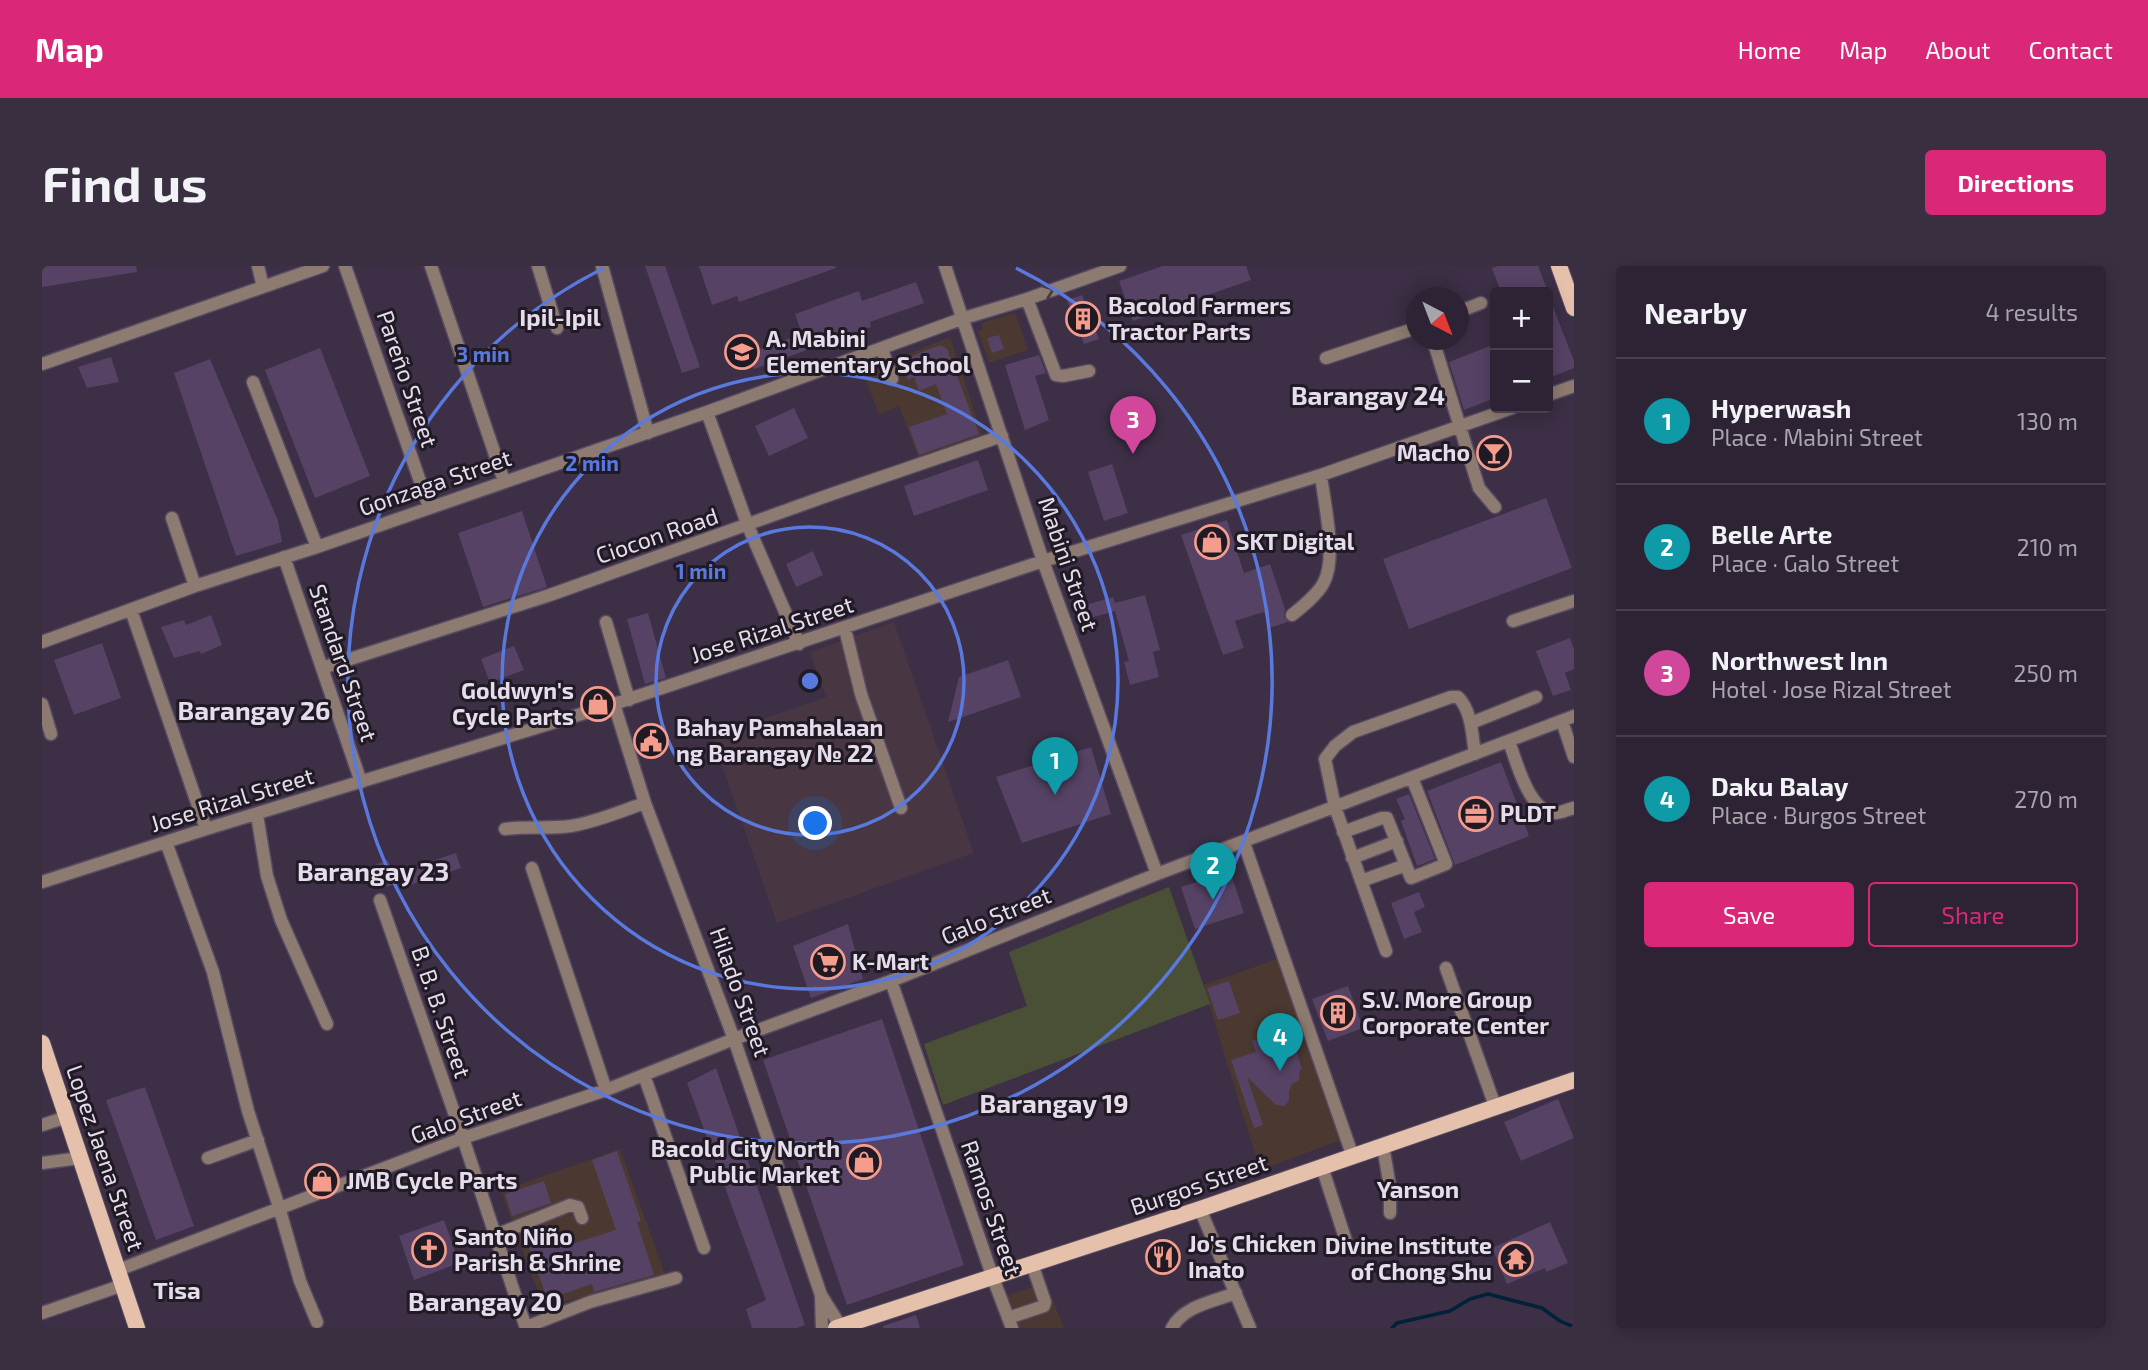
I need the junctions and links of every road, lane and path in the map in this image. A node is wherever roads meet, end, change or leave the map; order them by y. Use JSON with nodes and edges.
{"nodes":[{"id":1,"x":258,"y":266,"type":"edge"},
{"id":2,"x":323,"y":266,"type":"edge"},
{"id":3,"x":345,"y":266,"type":"edge"},
{"id":4,"x":431,"y":266,"type":"edge"},
{"id":5,"x":538,"y":266,"type":"edge"},
{"id":6,"x":602,"y":266,"type":"edge"},
{"id":7,"x":945,"y":266,"type":"edge"},
{"id":8,"x":1120,"y":266,"type":"edge"},
{"id":9,"x":1559,"y":266,"type":"edge"},
{"id":10,"x":1569,"y":281,"type":"edge"},
{"id":11,"x":263,"y":286,"type":"junction"},
{"id":12,"x":1027,"y":299,"type":"junction"},
{"id":13,"x":1481,"y":303,"type":"dead end"},
{"id":14,"x":1469,"y":308,"type":"edge"},
{"id":15,"x":1574,"y":308,"type":"edge"},
{"id":16,"x":961,"y":319,"type":"junction"},
{"id":17,"x":557,"y":328,"type":"dead end"},
{"id":18,"x":1406,"y":330,"type":"edge"},
{"id":19,"x":883,"y":349,"type":"junction"},
{"id":20,"x":1436,"y":350,"type":"edge"},
{"id":21,"x":1326,"y":358,"type":"dead end"},
{"id":22,"x":42,"y":364,"type":"edge"},
{"id":23,"x":1089,"y":370,"type":"dead end"},
{"id":24,"x":892,"y":379,"type":"dead end"},
{"id":25,"x":253,"y":382,"type":"dead end"},
{"id":26,"x":1574,"y":386,"type":"edge"},
{"id":27,"x":1553,"y":393,"type":"edge"},
{"id":28,"x":707,"y":412,"type":"junction"},
{"id":29,"x":1498,"y":413,"type":"edge"},
{"id":30,"x":1461,"y":426,"type":"junction"},
{"id":31,"x":648,"y":433,"type":"junction"},
{"id":32,"x":1002,"y":436,"type":"junction"},
{"id":33,"x":1321,"y":475,"type":"junction"},
{"id":34,"x":504,"y":481,"type":"junction"},
{"id":35,"x":429,"y":507,"type":"junction"},
{"id":36,"x":1495,"y":507,"type":"dead end"},
{"id":37,"x":172,"y":518,"type":"dead end"},
{"id":38,"x":748,"y":526,"type":"junction"},
{"id":39,"x":317,"y":547,"type":"junction"},
{"id":40,"x":285,"y":557,"type":"junction"},
{"id":41,"x":1043,"y":561,"type":"junction"},
{"id":42,"x":195,"y":586,"type":"junction"},
{"id":43,"x":1574,"y":601,"type":"edge"},
{"id":44,"x":131,"y":610,"type":"junction"},
{"id":45,"x":1292,"y":615,"type":"dead end"},
{"id":46,"x":1513,"y":621,"type":"dead end"},
{"id":47,"x":606,"y":622,"type":"dead end"},
{"id":48,"x":845,"y":629,"type":"junction"},
{"id":49,"x":42,"y":642,"type":"edge"},
{"id":50,"x":799,"y":644,"type":"junction"},
{"id":51,"x":323,"y":668,"type":"junction"},
{"id":52,"x":1536,"y":697,"type":"dead end"},
{"id":53,"x":629,"y":700,"type":"junction"},
{"id":54,"x":42,"y":704,"type":"edge"},
{"id":55,"x":614,"y":704,"type":"junction"},
{"id":56,"x":1568,"y":719,"type":"edge"},
{"id":57,"x":1471,"y":723,"type":"junction"},
{"id":58,"x":51,"y":734,"type":"dead end"},
{"id":59,"x":1509,"y":741,"type":"junction"},
{"id":60,"x":1475,"y":754,"type":"junction"},
{"id":61,"x":1574,"y":757,"type":"edge"},
{"id":62,"x":1412,"y":778,"type":"junction"},
{"id":63,"x":361,"y":782,"type":"junction"},
{"id":64,"x":645,"y":803,"type":"junction"},
{"id":65,"x":1335,"y":807,"type":"junction"},
{"id":66,"x":1574,"y":807,"type":"edge"},
{"id":67,"x":901,"y":808,"type":"dead end"},
{"id":68,"x":257,"y":815,"type":"junction"},
{"id":69,"x":206,"y":829,"type":"junction"},
{"id":70,"x":505,"y":829,"type":"dead end"},
{"id":71,"x":1343,"y":832,"type":"junction"},
{"id":72,"x":1397,"y":841,"type":"junction"},
{"id":73,"x":166,"y":842,"type":"junction"},
{"id":74,"x":1244,"y":843,"type":"junction"},
{"id":75,"x":1352,"y":858,"type":"junction"},
{"id":76,"x":1406,"y":865,"type":"junction"},
{"id":77,"x":532,"y":868,"type":"dead end"},
{"id":78,"x":1157,"y":874,"type":"junction"},
{"id":79,"x":1361,"y":881,"type":"junction"},
{"id":80,"x":42,"y":882,"type":"edge"},
{"id":81,"x":380,"y":900,"type":"dead end"},
{"id":82,"x":1386,"y":951,"type":"dead end"},
{"id":83,"x":1446,"y":968,"type":"dead end"},
{"id":84,"x":891,"y":981,"type":"junction"},
{"id":85,"x":327,"y":1024,"type":"dead end"},
{"id":86,"x":734,"y":1039,"type":"junction"},
{"id":87,"x":42,"y":1043,"type":"edge"},
{"id":88,"x":644,"y":1076,"type":"junction"},
{"id":89,"x":1574,"y":1080,"type":"edge"},
{"id":90,"x":606,"y":1090,"type":"junction"},
{"id":91,"x":1495,"y":1105,"type":"junction"},
{"id":92,"x":67,"y":1117,"type":"junction"},
{"id":93,"x":42,"y":1125,"type":"edge"},
{"id":94,"x":463,"y":1138,"type":"junction"},
{"id":95,"x":258,"y":1140,"type":"junction"},
{"id":96,"x":1383,"y":1146,"type":"junction"},
{"id":97,"x":1353,"y":1157,"type":"junction"},
{"id":98,"x":80,"y":1158,"type":"junction"},
{"id":99,"x":208,"y":1158,"type":"dead end"},
{"id":100,"x":42,"y":1163,"type":"edge"},
{"id":101,"x":1321,"y":1167,"type":"junction"},
{"id":102,"x":279,"y":1207,"type":"junction"},
{"id":103,"x":1200,"y":1209,"type":"junction"},
{"id":104,"x":1390,"y":1213,"type":"dead end"},
{"id":105,"x":582,"y":1218,"type":"dead end"},
{"id":106,"x":496,"y":1235,"type":"junction"},
{"id":107,"x":1347,"y":1244,"type":"dead end"},
{"id":108,"x":704,"y":1248,"type":"dead end"},
{"id":109,"x":1032,"y":1264,"type":"junction"},
{"id":110,"x":121,"y":1278,"type":"junction"},
{"id":111,"x":676,"y":1278,"type":"dead end"},
{"id":112,"x":993,"y":1278,"type":"junction"},
{"id":113,"x":1236,"y":1293,"type":"junction"},
{"id":114,"x":821,"y":1295,"type":"junction"},
{"id":115,"x":42,"y":1313,"type":"edge"},
{"id":116,"x":317,"y":1322,"type":"dead end"},
{"id":117,"x":1010,"y":1323,"type":"edge"},
{"id":118,"x":526,"y":1327,"type":"edge"},
{"id":119,"x":137,"y":1328,"type":"edge"},
{"id":120,"x":822,"y":1328,"type":"edge"},
{"id":121,"x":839,"y":1328,"type":"edge"},
{"id":122,"x":1172,"y":1328,"type":"edge"},
{"id":123,"x":1250,"y":1328,"type":"edge"}],
"edges":[{"from":1,"to":11,"type":"street"},
{"from":2,"to":11,"type":"street"},
{"from":3,"to":35,"type":"street","name":"Pareño Street"},
{"from":4,"to":34,"type":"street"},
{"from":5,"to":17,"type":"street"},
{"from":6,"to":31,"type":"street"},
{"from":7,"to":16,"type":"street","name":"Mabini Street"},
{"from":12,"to":8,"type":"street","name":"Gonzaga Street","one_way":true},
{"from":9,"to":10,"type":"main road"},
{"from":10,"to":15,"type":"main road"},
{"from":11,"to":22,"type":"street"},
{"from":12,"to":16,"type":"street","name":"Gonzaga Street"},
{"from":12,"to":23,"type":"street"},
{"from":13,"to":14,"type":"street"},
{"from":16,"to":19,"type":"street","name":"Gonzaga Street"},
{"from":16,"to":32,"type":"street","name":"Mabini Street"},
{"from":18,"to":21,"type":"street"},
{"from":19,"to":24,"type":"street"},
{"from":19,"to":28,"type":"street","name":"Gonzaga Street"},
{"from":20,"to":30,"type":"street"},
{"from":25,"to":39,"type":"street"},
{"from":26,"to":27,"type":"street"},
{"from":28,"to":31,"type":"street","name":"Gonzaga Street"},
{"from":28,"to":38,"type":"street"},
{"from":29,"to":30,"type":"street","name":"Jose Rizal Street"},
{"from":30,"to":33,"type":"street","name":"Jose Rizal Street"},
{"from":30,"to":36,"type":"street"},
{"from":31,"to":34,"type":"street","name":"Gonzaga Street"},
{"from":32,"to":38,"type":"street","name":"Ciocon Road"},
{"from":32,"to":41,"type":"street","name":"Mabini Street"},
{"from":33,"to":41,"type":"street","name":"Jose Rizal Street"},
{"from":33,"to":45,"type":"street"},
{"from":34,"to":35,"type":"street","name":"Gonzaga Street"},
{"from":35,"to":39,"type":"street","name":"Gonzaga Street"},
{"from":37,"to":42,"type":"street"},
{"from":38,"to":50,"type":"street"},
{"from":38,"to":51,"type":"street","name":"Ciocon Road"},
{"from":39,"to":40,"type":"street","name":"Gonzaga Street"},
{"from":40,"to":42,"type":"street","name":"Gonzaga Street"},
{"from":40,"to":51,"type":"street","name":"Standard Street"},
{"from":41,"to":48,"type":"street","name":"Jose Rizal Street"},
{"from":41,"to":78,"type":"street","name":"Mabini Street"},
{"from":42,"to":44,"type":"street","name":"Gonzaga Street"},
{"from":43,"to":46,"type":"street"},
{"from":44,"to":49,"type":"street","name":"Gonzaga Street"},
{"from":44,"to":69,"type":"street"},
{"from":47,"to":53,"type":"street"},
{"from":48,"to":50,"type":"street","name":"Jose Rizal Street"},
{"from":48,"to":67,"type":"street"},
{"from":50,"to":53,"type":"street","name":"Jose Rizal Street"},
{"from":51,"to":63,"type":"street","name":"Standard Street"},
{"from":52,"to":57,"type":"street"},
{"from":53,"to":55,"type":"street","name":"Jose Rizal Street"},
{"from":54,"to":58,"type":"street"},
{"from":55,"to":63,"type":"street","name":"Jose Rizal Street"},
{"from":55,"to":64,"type":"street","name":"Hilado Street"},
{"from":56,"to":59,"type":"street","name":"Galo Street"},
{"from":56,"to":61,"type":"street"},
{"from":57,"to":60,"type":"street"},
{"from":57,"to":65,"type":"street"},
{"from":59,"to":60,"type":"street","name":"Galo Street"},
{"from":59,"to":66,"type":"street"},
{"from":60,"to":62,"type":"street","name":"Galo Street"},
{"from":62,"to":65,"type":"street","name":"Galo Street"},
{"from":62,"to":76,"type":"street"},
{"from":63,"to":68,"type":"street","name":"Jose Rizal Street"},
{"from":64,"to":70,"type":"street"},
{"from":64,"to":86,"type":"street","name":"Hilado Street"},
{"from":65,"to":71,"type":"street"},
{"from":65,"to":74,"type":"street","name":"Galo Street"},
{"from":68,"to":69,"type":"street","name":"Jose Rizal Street"},
{"from":68,"to":85,"type":"street"},
{"from":69,"to":73,"type":"street","name":"Jose Rizal Street"},
{"from":71,"to":72,"type":"street"},
{"from":71,"to":75,"type":"street"},
{"from":72,"to":75,"type":"street"},
{"from":72,"to":76,"type":"street"},
{"from":73,"to":80,"type":"street","name":"Jose Rizal Street"},
{"from":73,"to":95,"type":"street"},
{"from":74,"to":78,"type":"street","name":"Galo Street"},
{"from":74,"to":97,"type":"street"},
{"from":75,"to":79,"type":"street"},
{"from":76,"to":79,"type":"street"},
{"from":77,"to":90,"type":"street"},
{"from":78,"to":84,"type":"street","name":"Galo Street"},
{"from":79,"to":82,"type":"street"},
{"from":81,"to":94,"type":"street","name":"B. B. B. Street"},
{"from":83,"to":91,"type":"street"},
{"from":84,"to":86,"type":"street","name":"Galo Street"},
{"from":84,"to":112,"type":"street","name":"Ramos Street"},
{"from":86,"to":88,"type":"street","name":"Galo Street"},
{"from":86,"to":114,"type":"street","name":"Hilado Street"},
{"from":87,"to":92,"type":"main road","name":"Lopez Jaena Street"},
{"from":88,"to":90,"type":"street","name":"Galo Street"},
{"from":88,"to":108,"type":"street"},
{"from":89,"to":91,"type":"main road","name":"Burgos Street"},
{"from":90,"to":94,"type":"street","name":"Galo Street"},
{"from":91,"to":96,"type":"main road","name":"Burgos Street"},
{"from":92,"to":93,"type":"street"},
{"from":92,"to":98,"type":"main road","name":"Lopez Jaena Street"},
{"from":94,"to":102,"type":"street","name":"Galo Street"},
{"from":94,"to":106,"type":"street","name":"B. B. B. Street"},
{"from":95,"to":99,"type":"street"},
{"from":95,"to":102,"type":"street"},
{"from":96,"to":97,"type":"main road","name":"Burgos Street"},
{"from":96,"to":104,"type":"street"},
{"from":97,"to":101,"type":"main road","name":"Burgos Street"},
{"from":98,"to":100,"type":"street"},
{"from":98,"to":110,"type":"main road","name":"Lopez Jaena Street"},
{"from":101,"to":103,"type":"main road","name":"Burgos Street"},
{"from":101,"to":107,"type":"street"},
{"from":102,"to":110,"type":"street","name":"Galo Street"},
{"from":102,"to":116,"type":"street"},
{"from":103,"to":109,"type":"main road","name":"Burgos Street"},
{"from":103,"to":113,"type":"street"},
{"from":105,"to":106,"type":"street"},
{"from":106,"to":118,"type":"street","name":"B. B. B. Street"},
{"from":109,"to":112,"type":"main road","name":"Burgos Street"},
{"from":109,"to":117,"type":"street"},
{"from":110,"to":115,"type":"street","name":"Galo Street"},
{"from":110,"to":119,"type":"main road","name":"Lopez Jaena Street"},
{"from":111,"to":118,"type":"street"},
{"from":112,"to":117,"type":"street","name":"Ramos Street"},
{"from":112,"to":121,"type":"main road","name":"Burgos Street"},
{"from":113,"to":122,"type":"street"},
{"from":113,"to":123,"type":"street"},
{"from":114,"to":120,"type":"street","name":"Hilado Street"},
{"from":114,"to":121,"type":"street","name":"Hilado Street"}]}
